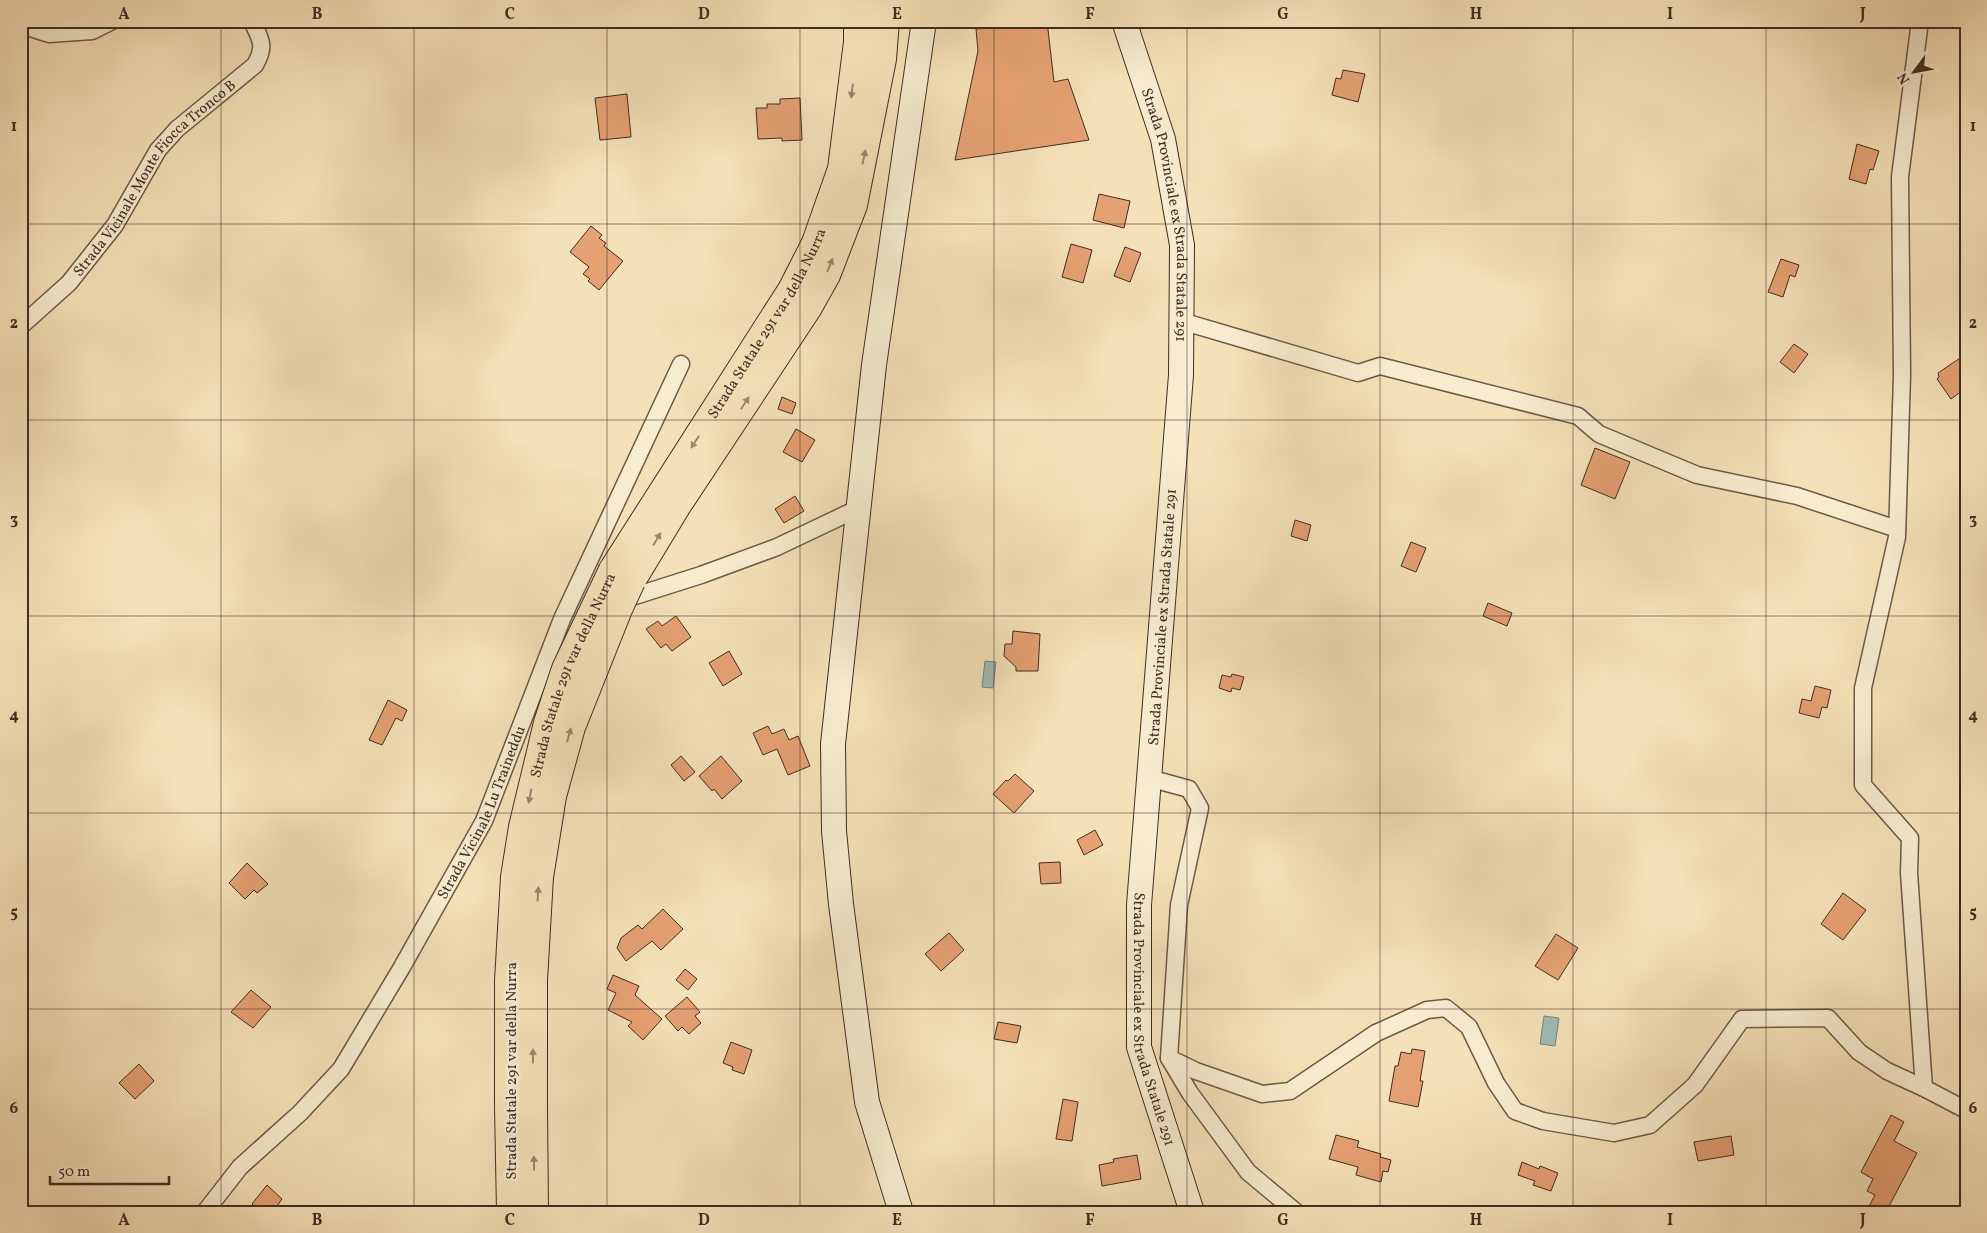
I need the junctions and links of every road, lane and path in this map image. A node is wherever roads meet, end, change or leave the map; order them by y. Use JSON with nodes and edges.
{"nodes":[{"id":1,"x":112,"y":21,"type":"edge"},
{"id":2,"x":252,"y":21,"type":"edge"},
{"id":3,"x":858,"y":21,"type":"edge"},
{"id":4,"x":884,"y":21,"type":"edge"},
{"id":5,"x":924,"y":21,"type":"edge"},
{"id":6,"x":1124,"y":21,"type":"edge"},
{"id":7,"x":1920,"y":21,"type":"edge"},
{"id":8,"x":21,"y":25,"type":"edge"},
{"id":9,"x":1181,"y":321,"type":"junction"},
{"id":10,"x":21,"y":326,"type":"edge"},
{"id":11,"x":681,"y":364,"type":"dead end"},
{"id":12,"x":859,"y":508,"type":"junction"},
{"id":13,"x":1897,"y":529,"type":"junction"},
{"id":14,"x":622,"y":576,"type":"junction"},
{"id":15,"x":562,"y":619,"type":"junction"},
{"id":16,"x":1149,"y":778,"type":"junction"},
{"id":17,"x":1170,"y":1058,"type":"junction"},
{"id":18,"x":1924,"y":1088,"type":"junction"},
{"id":19,"x":521,"y":1106,"type":"junction"},
{"id":20,"x":1966,"y":1110,"type":"edge"},
{"id":21,"x":205,"y":1212,"type":"edge"},
{"id":22,"x":511,"y":1212,"type":"edge"},
{"id":23,"x":534,"y":1212,"type":"edge"},
{"id":24,"x":901,"y":1212,"type":"edge"},
{"id":25,"x":1192,"y":1212,"type":"edge"},
{"id":26,"x":1296,"y":1212,"type":"edge"}],
"edges":[{"from":1,"to":8,"type":"street"},
{"from":2,"to":10,"type":"street","name":"Strada Vicinale Monte Fiocca Tronco B"},
{"from":3,"to":14,"type":"highway","name":"Strada Statale 291 var della Nurra","one_way":true},
{"from":14,"to":4,"type":"highway","name":"Strada Statale 291 var della Nurra","one_way":true},
{"from":5,"to":12,"type":"street"},
{"from":6,"to":9,"type":"street","name":"Strada Provinciale ex Strada Statale 291"},
{"from":7,"to":13,"type":"street"},
{"from":9,"to":13,"type":"street"},
{"from":9,"to":16,"type":"street","name":"Strada Provinciale ex Strada Statale 291"},
{"from":11,"to":15,"type":"street","name":"Strada Vicinale Lu Traineddu"},
{"from":12,"to":15,"type":"street"},
{"from":12,"to":24,"type":"street"},
{"from":13,"to":18,"type":"street"},
{"from":14,"to":19,"type":"highway","name":"Strada Statale 291 var della Nurra","bridge":true},
{"from":15,"to":21,"type":"street","name":"Strada Vicinale Lu Traineddu"},
{"from":16,"to":17,"type":"street"},
{"from":16,"to":25,"type":"street","name":"Strada Provinciale ex Strada Statale 291"},
{"from":17,"to":18,"type":"street"},
{"from":17,"to":26,"type":"street"},
{"from":18,"to":20,"type":"street"},
{"from":19,"to":22,"type":"highway","name":"Strada Statale 291 var della Nurra"},
{"from":23,"to":19,"type":"highway","name":"Strada Statale 291 var della Nurra","one_way":true}]}
